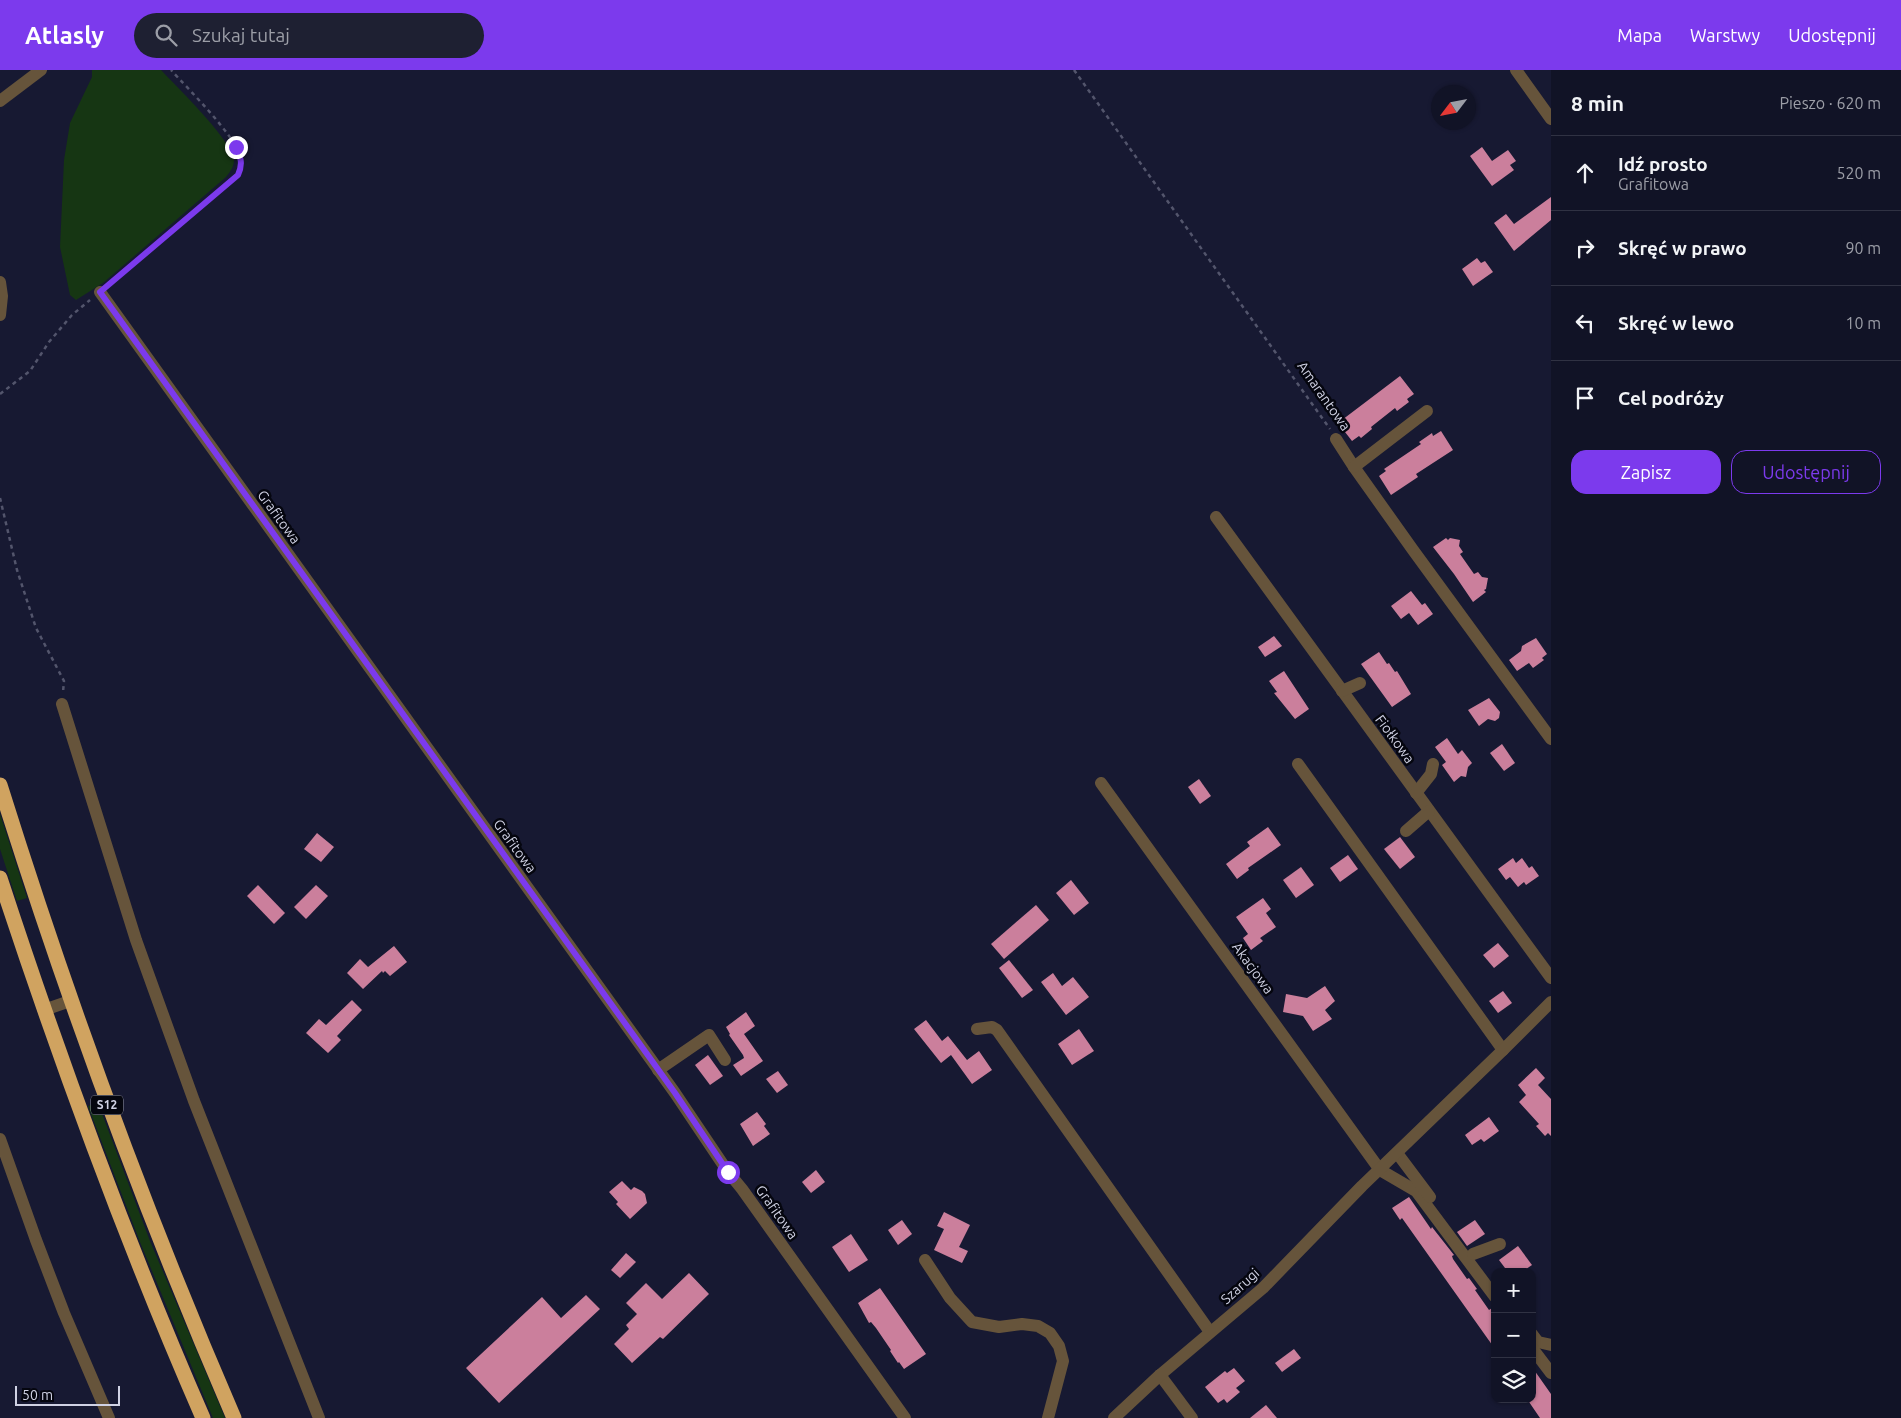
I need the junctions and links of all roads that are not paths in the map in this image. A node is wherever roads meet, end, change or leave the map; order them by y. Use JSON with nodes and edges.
{"nodes":[{"id":1,"x":41,"y":70,"type":"edge"},
{"id":2,"x":1516,"y":70,"type":"edge"},
{"id":3,"x":0,"y":101,"type":"edge"},
{"id":4,"x":1551,"y":119,"type":"edge"},
{"id":5,"x":0,"y":282,"type":"edge"},
{"id":6,"x":100,"y":292,"type":"road end"},
{"id":7,"x":0,"y":316,"type":"edge"},
{"id":8,"x":1427,"y":411,"type":"dead end"},
{"id":9,"x":1336,"y":438,"type":"road end"},
{"id":10,"x":1354,"y":466,"type":"junction"},
{"id":11,"x":1216,"y":516,"type":"dead end"},
{"id":12,"x":1360,"y":683,"type":"dead end"},
{"id":13,"x":1342,"y":691,"type":"junction"},
{"id":14,"x":62,"y":704,"type":"road end"},
{"id":15,"x":1551,"y":739,"type":"edge"},
{"id":16,"x":1298,"y":764,"type":"dead end"},
{"id":17,"x":1433,"y":764,"type":"dead end"},
{"id":18,"x":1101,"y":783,"type":"dead end"},
{"id":19,"x":0,"y":785,"type":"edge"},
{"id":20,"x":1416,"y":793,"type":"junction"},
{"id":21,"x":1429,"y":811,"type":"junction"},
{"id":22,"x":1406,"y":831,"type":"dead end"},
{"id":23,"x":0,"y":878,"type":"edge"},
{"id":24,"x":1551,"y":978,"type":"edge"},
{"id":25,"x":70,"y":1001,"type":"junction"},
{"id":26,"x":1547,"y":1005,"type":"edge"},
{"id":27,"x":44,"y":1010,"type":"junction"},
{"id":28,"x":977,"y":1029,"type":"dead end"},
{"id":29,"x":1506,"y":1043,"type":"junction"},
{"id":30,"x":725,"y":1060,"type":"dead end"},
{"id":31,"x":658,"y":1070,"type":"junction"},
{"id":32,"x":0,"y":1139,"type":"edge"},
{"id":33,"x":1397,"y":1153,"type":"junction"},
{"id":34,"x":1380,"y":1170,"type":"junction"},
{"id":35,"x":1500,"y":1244,"type":"dead end"},
{"id":36,"x":1473,"y":1254,"type":"junction"},
{"id":37,"x":925,"y":1260,"type":"dead end"},
{"id":38,"x":1491,"y":1278,"type":"edge"},
{"id":39,"x":1491,"y":1292,"type":"edge"},
{"id":40,"x":1210,"y":1332,"type":"junction"},
{"id":41,"x":1536,"y":1339,"type":"edge"},
{"id":42,"x":1551,"y":1345,"type":"edge"},
{"id":43,"x":1536,"y":1353,"type":"edge"},
{"id":44,"x":1551,"y":1373,"type":"edge"},
{"id":45,"x":1160,"y":1375,"type":"junction"},
{"id":46,"x":109,"y":1418,"type":"edge"},
{"id":47,"x":203,"y":1418,"type":"edge"},
{"id":48,"x":234,"y":1418,"type":"edge"},
{"id":49,"x":319,"y":1418,"type":"edge"},
{"id":50,"x":905,"y":1418,"type":"edge"},
{"id":51,"x":1048,"y":1418,"type":"edge"},
{"id":52,"x":1114,"y":1418,"type":"edge"},
{"id":53,"x":1192,"y":1418,"type":"edge"}],
"edges":[{"from":1,"to":3,"type":"street"},
{"from":2,"to":4,"type":"street"},
{"from":5,"to":7,"type":"street"},
{"from":6,"to":31,"type":"street","name":"Grafitowa"},
{"from":8,"to":10,"type":"street"},
{"from":9,"to":10,"type":"street","name":"Amarantowa"},
{"from":10,"to":15,"type":"street","name":"Amarantowa"},
{"from":11,"to":13,"type":"street","name":"Fiołkowa"},
{"from":12,"to":13,"type":"street"},
{"from":13,"to":20,"type":"street","name":"Fiołkowa"},
{"from":14,"to":49,"type":"street"},
{"from":16,"to":29,"type":"street"},
{"from":17,"to":20,"type":"street"},
{"from":18,"to":34,"type":"street","name":"Akacjowa"},
{"from":19,"to":25,"type":"highway","number":"S12"},
{"from":20,"to":21,"type":"street","name":"Fiołkowa"},
{"from":21,"to":22,"type":"street"},
{"from":21,"to":24,"type":"street","name":"Fiołkowa"},
{"from":23,"to":27,"type":"highway","number":"S12"},
{"from":25,"to":27,"type":"street"},
{"from":25,"to":48,"type":"highway","number":"S12"},
{"from":26,"to":29,"type":"street","name":"Szarugi"},
{"from":27,"to":47,"type":"highway","number":"S12"},
{"from":28,"to":40,"type":"street"},
{"from":29,"to":33,"type":"street","name":"Szarugi"},
{"from":30,"to":31,"type":"street"},
{"from":31,"to":50,"type":"street","name":"Grafitowa"},
{"from":32,"to":46,"type":"street"},
{"from":33,"to":34,"type":"street","name":"Szarugi"},
{"from":33,"to":36,"type":"street"},
{"from":34,"to":39,"type":"street"},
{"from":34,"to":40,"type":"street","name":"Szarugi"},
{"from":35,"to":36,"type":"street"},
{"from":36,"to":38,"type":"street"},
{"from":37,"to":51,"type":"street"},
{"from":40,"to":45,"type":"street","name":"Szarugi"},
{"from":41,"to":42,"type":"street"},
{"from":43,"to":44,"type":"street"},
{"from":45,"to":52,"type":"street","name":"Szarugi"},
{"from":45,"to":53,"type":"street"}]}
